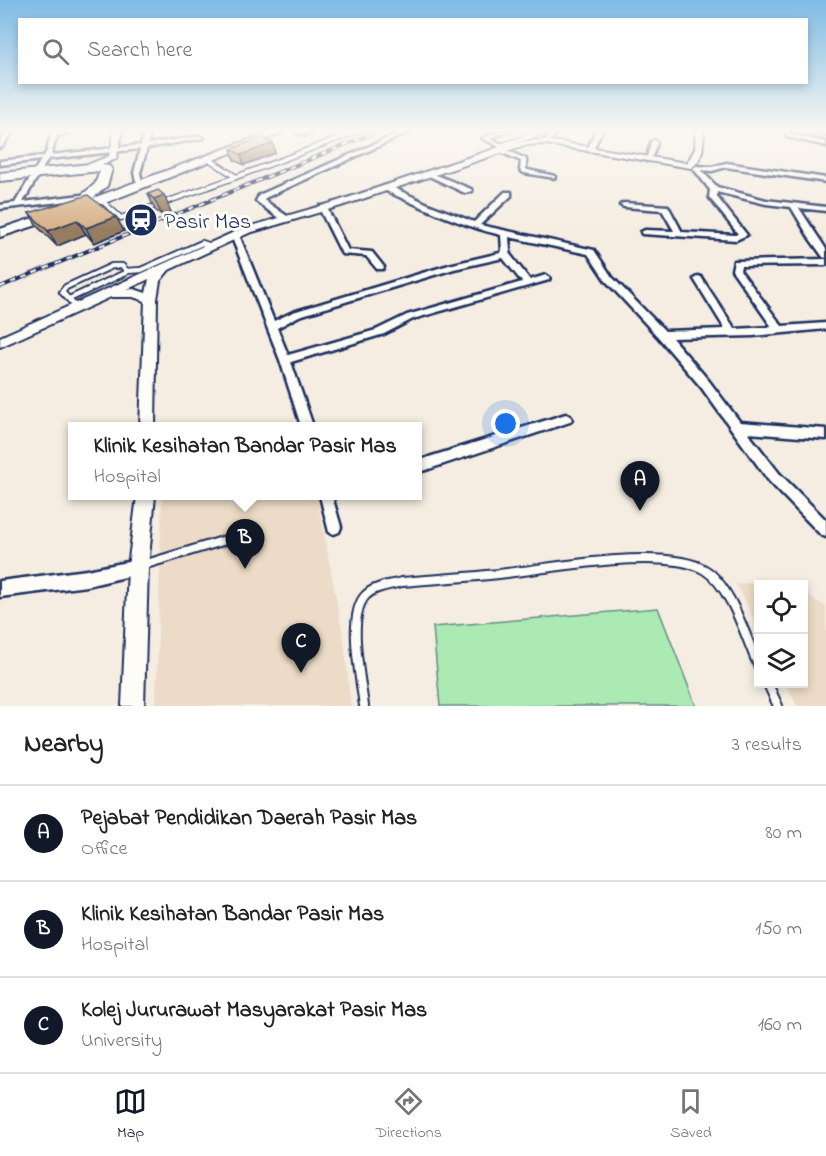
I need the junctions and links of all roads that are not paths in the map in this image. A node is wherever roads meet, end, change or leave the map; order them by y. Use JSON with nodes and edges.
{"nodes":[{"id":1,"x":44,"y":163,"type":"edge"},
{"id":2,"x":101,"y":163,"type":"edge"},
{"id":3,"x":140,"y":163,"type":"edge"},
{"id":4,"x":190,"y":163,"type":"edge"},
{"id":5,"x":197,"y":163,"type":"edge"},
{"id":6,"x":215,"y":163,"type":"edge"},
{"id":7,"x":273,"y":163,"type":"edge"},
{"id":8,"x":338,"y":163,"type":"edge"},
{"id":9,"x":460,"y":163,"type":"edge"},
{"id":10,"x":525,"y":163,"type":"edge"},
{"id":11,"x":667,"y":163,"type":"edge"},
{"id":12,"x":692,"y":163,"type":"edge"},
{"id":13,"x":90,"y":167,"type":"junction"},
{"id":14,"x":692,"y":167,"type":"junction"},
{"id":15,"x":39,"y":172,"type":"junction"},
{"id":16,"x":429,"y":174,"type":"junction"},
{"id":17,"x":0,"y":177,"type":"edge"},
{"id":18,"x":236,"y":177,"type":"junction"},
{"id":19,"x":553,"y":177,"type":"dead end"},
{"id":20,"x":826,"y":180,"type":"edge"},
{"id":21,"x":139,"y":181,"type":"junction"},
{"id":22,"x":101,"y":186,"type":"junction"},
{"id":23,"x":387,"y":188,"type":"junction"},
{"id":24,"x":714,"y":189,"type":"junction"},
{"id":25,"x":468,"y":191,"type":"dead end"},
{"id":26,"x":508,"y":194,"type":"dead end"},
{"id":27,"x":95,"y":198,"type":"junction"},
{"id":28,"x":16,"y":205,"type":"junction"},
{"id":29,"x":624,"y":205,"type":"dead end"},
{"id":30,"x":795,"y":206,"type":"junction"},
{"id":31,"x":0,"y":207,"type":"edge"},
{"id":32,"x":323,"y":208,"type":"junction"},
{"id":33,"x":826,"y":209,"type":"edge"},
{"id":34,"x":284,"y":218,"type":"junction"},
{"id":35,"x":474,"y":226,"type":"junction"},
{"id":36,"x":645,"y":232,"type":"dead end"},
{"id":37,"x":0,"y":233,"type":"edge"},
{"id":38,"x":679,"y":234,"type":"junction"},
{"id":39,"x":235,"y":235,"type":"junction"},
{"id":40,"x":505,"y":235,"type":"junction"},
{"id":41,"x":211,"y":246,"type":"junction"},
{"id":42,"x":505,"y":254,"type":"junction"},
{"id":43,"x":826,"y":255,"type":"edge"},
{"id":44,"x":826,"y":262,"type":"edge"},
{"id":45,"x":170,"y":265,"type":"junction"},
{"id":46,"x":380,"y":267,"type":"dead end"},
{"id":47,"x":126,"y":271,"type":"junction"},
{"id":48,"x":546,"y":278,"type":"dead end"},
{"id":49,"x":698,"y":279,"type":"dead end"},
{"id":50,"x":527,"y":282,"type":"junction"},
{"id":51,"x":101,"y":297,"type":"junction"},
{"id":52,"x":151,"y":299,"type":"junction"},
{"id":53,"x":73,"y":303,"type":"junction"},
{"id":54,"x":826,"y":326,"type":"edge"},
{"id":55,"x":271,"y":327,"type":"junction"},
{"id":56,"x":780,"y":330,"type":"junction"},
{"id":57,"x":732,"y":333,"type":"junction"},
{"id":58,"x":663,"y":334,"type":"junction"},
{"id":59,"x":0,"y":342,"type":"edge"},
{"id":60,"x":285,"y":360,"type":"junction"},
{"id":61,"x":566,"y":419,"type":"dead end"},
{"id":62,"x":148,"y":422,"type":"edge"},
{"id":63,"x":305,"y":422,"type":"edge"},
{"id":64,"x":737,"y":427,"type":"junction"},
{"id":65,"x":826,"y":434,"type":"edge"},
{"id":66,"x":422,"y":465,"type":"edge"},
{"id":67,"x":145,"y":500,"type":"edge"},
{"id":68,"x":327,"y":500,"type":"edge"},
{"id":69,"x":334,"y":527,"type":"dead end"},
{"id":70,"x":826,"y":530,"type":"edge"},
{"id":71,"x":239,"y":536,"type":"dead end"},
{"id":72,"x":138,"y":567,"type":"junction"},
{"id":73,"x":0,"y":589,"type":"edge"},
{"id":74,"x":754,"y":655,"type":"edge"},
{"id":75,"x":770,"y":688,"type":"edge"},
{"id":76,"x":134,"y":706,"type":"edge"},
{"id":77,"x":364,"y":706,"type":"edge"},
{"id":78,"x":778,"y":706,"type":"edge"}],
"edges":[{"from":1,"to":15,"type":"street"},
{"from":2,"to":13,"type":"street"},
{"from":3,"to":21,"type":"street"},
{"from":4,"to":21,"type":"highway"},
{"from":5,"to":27,"type":"highway"},
{"from":6,"to":18,"type":"lane"},
{"from":7,"to":18,"type":"lane"},
{"from":8,"to":34,"type":"street"},
{"from":9,"to":16,"type":"street"},
{"from":10,"to":19,"type":"street"},
{"from":11,"to":14,"type":"street"},
{"from":12,"to":14,"type":"street"},
{"from":13,"to":15,"type":"highway"},
{"from":13,"to":22,"type":"highway"},
{"from":14,"to":20,"type":"street"},
{"from":14,"to":24,"type":"street"},
{"from":15,"to":17,"type":"highway"},
{"from":15,"to":28,"type":"street"},
{"from":16,"to":23,"type":"street"},
{"from":16,"to":25,"type":"street"},
{"from":18,"to":27,"type":"lane"},
{"from":21,"to":22,"type":"highway"},
{"from":22,"to":27,"type":"highway"},
{"from":23,"to":32,"type":"street"},
{"from":23,"to":35,"type":"street"},
{"from":24,"to":30,"type":"street"},
{"from":24,"to":38,"type":"street"},
{"from":26,"to":35,"type":"street"},
{"from":27,"to":28,"type":"street"},
{"from":27,"to":37,"type":"highway"},
{"from":28,"to":31,"type":"street"},
{"from":29,"to":38,"type":"street"},
{"from":30,"to":33,"type":"street"},
{"from":30,"to":43,"type":"street"},
{"from":32,"to":34,"type":"street"},
{"from":32,"to":46,"type":"street"},
{"from":34,"to":39,"type":"street"},
{"from":35,"to":40,"type":"street"},
{"from":36,"to":38,"type":"street"},
{"from":39,"to":41,"type":"street"},
{"from":39,"to":55,"type":"street"},
{"from":40,"to":42,"type":"street"},
{"from":40,"to":58,"type":"street"},
{"from":41,"to":45,"type":"street"},
{"from":41,"to":47,"type":"lane"},
{"from":42,"to":50,"type":"street"},
{"from":42,"to":55,"type":"street"},
{"from":44,"to":56,"type":"street"},
{"from":45,"to":51,"type":"street"},
{"from":45,"to":52,"type":"street"},
{"from":47,"to":53,"type":"lane"},
{"from":47,"to":53,"type":"lane"},
{"from":48,"to":50,"type":"street"},
{"from":49,"to":57,"type":"street"},
{"from":50,"to":60,"type":"street"},
{"from":51,"to":52,"type":"street"},
{"from":51,"to":53,"type":"street"},
{"from":52,"to":62,"type":"street"},
{"from":53,"to":59,"type":"street"},
{"from":54,"to":56,"type":"street"},
{"from":55,"to":60,"type":"street"},
{"from":56,"to":57,"type":"street"},
{"from":57,"to":58,"type":"street"},
{"from":58,"to":64,"type":"street"},
{"from":60,"to":63,"type":"street"},
{"from":61,"to":66,"type":"street"},
{"from":64,"to":65,"type":"street"},
{"from":64,"to":70,"type":"street"},
{"from":67,"to":72,"type":"street"},
{"from":68,"to":69,"type":"street"},
{"from":71,"to":72,"type":"lane"},
{"from":72,"to":73,"type":"street"},
{"from":72,"to":76,"type":"street"},
{"from":74,"to":77,"type":"lane"},
{"from":75,"to":78,"type":"lane"}]}
